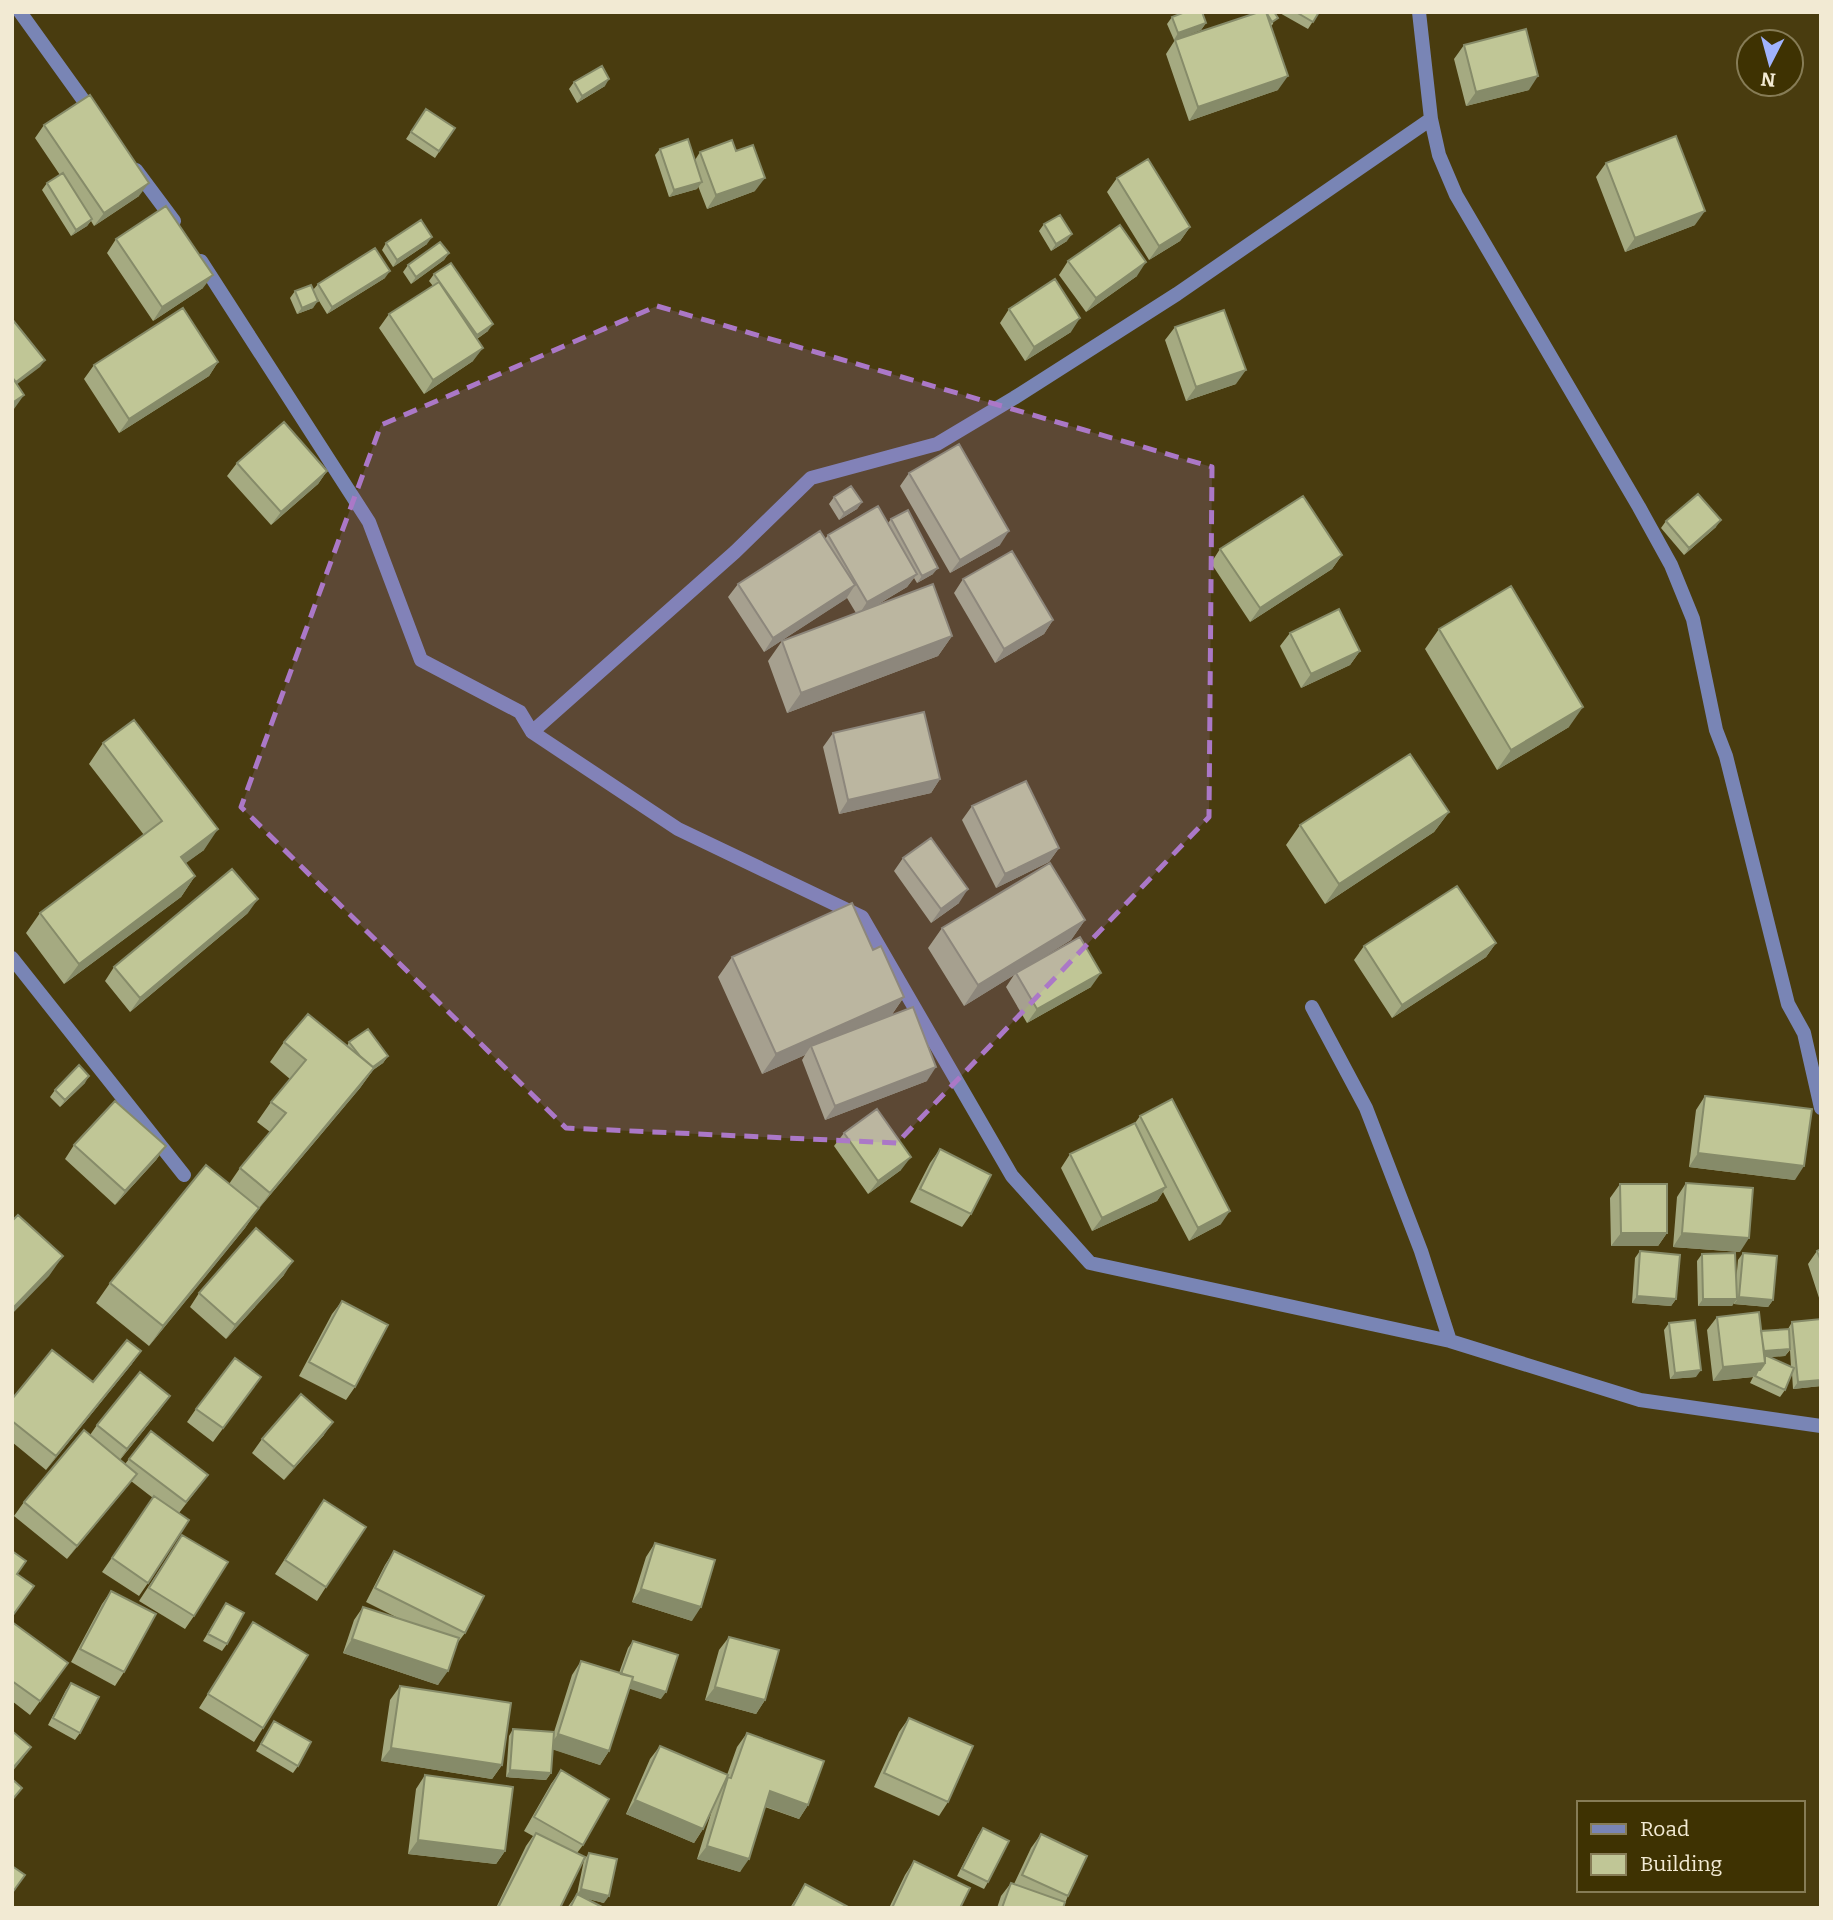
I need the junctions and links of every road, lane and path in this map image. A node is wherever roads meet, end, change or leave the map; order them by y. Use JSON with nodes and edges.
{"nodes":[{"id":1,"x":20,"y":12,"type":"edge"},
{"id":2,"x":1419,"y":12,"type":"edge"},
{"id":3,"x":1432,"y":119,"type":"junction"},
{"id":4,"x":105,"y":129,"type":"edge"},
{"id":5,"x":128,"y":160,"type":"edge"},
{"id":6,"x":532,"y":732,"type":"junction"},
{"id":7,"x":12,"y":958,"type":"edge"},
{"id":8,"x":1312,"y":1007,"type":"dead end"},
{"id":9,"x":1821,"y":1108,"type":"edge"},
{"id":10,"x":184,"y":1175,"type":"dead end"},
{"id":11,"x":1450,"y":1342,"type":"junction"},
{"id":12,"x":1821,"y":1426,"type":"edge"}],
"edges":[{"from":1,"to":4,"type":"street"},
{"from":2,"to":3,"type":"street"},
{"from":3,"to":6,"type":"street"},
{"from":3,"to":9,"type":"street"},
{"from":5,"to":6,"type":"street"},
{"from":6,"to":11,"type":"street"},
{"from":7,"to":10,"type":"street"},
{"from":8,"to":11,"type":"street"},
{"from":11,"to":12,"type":"street"}]}
